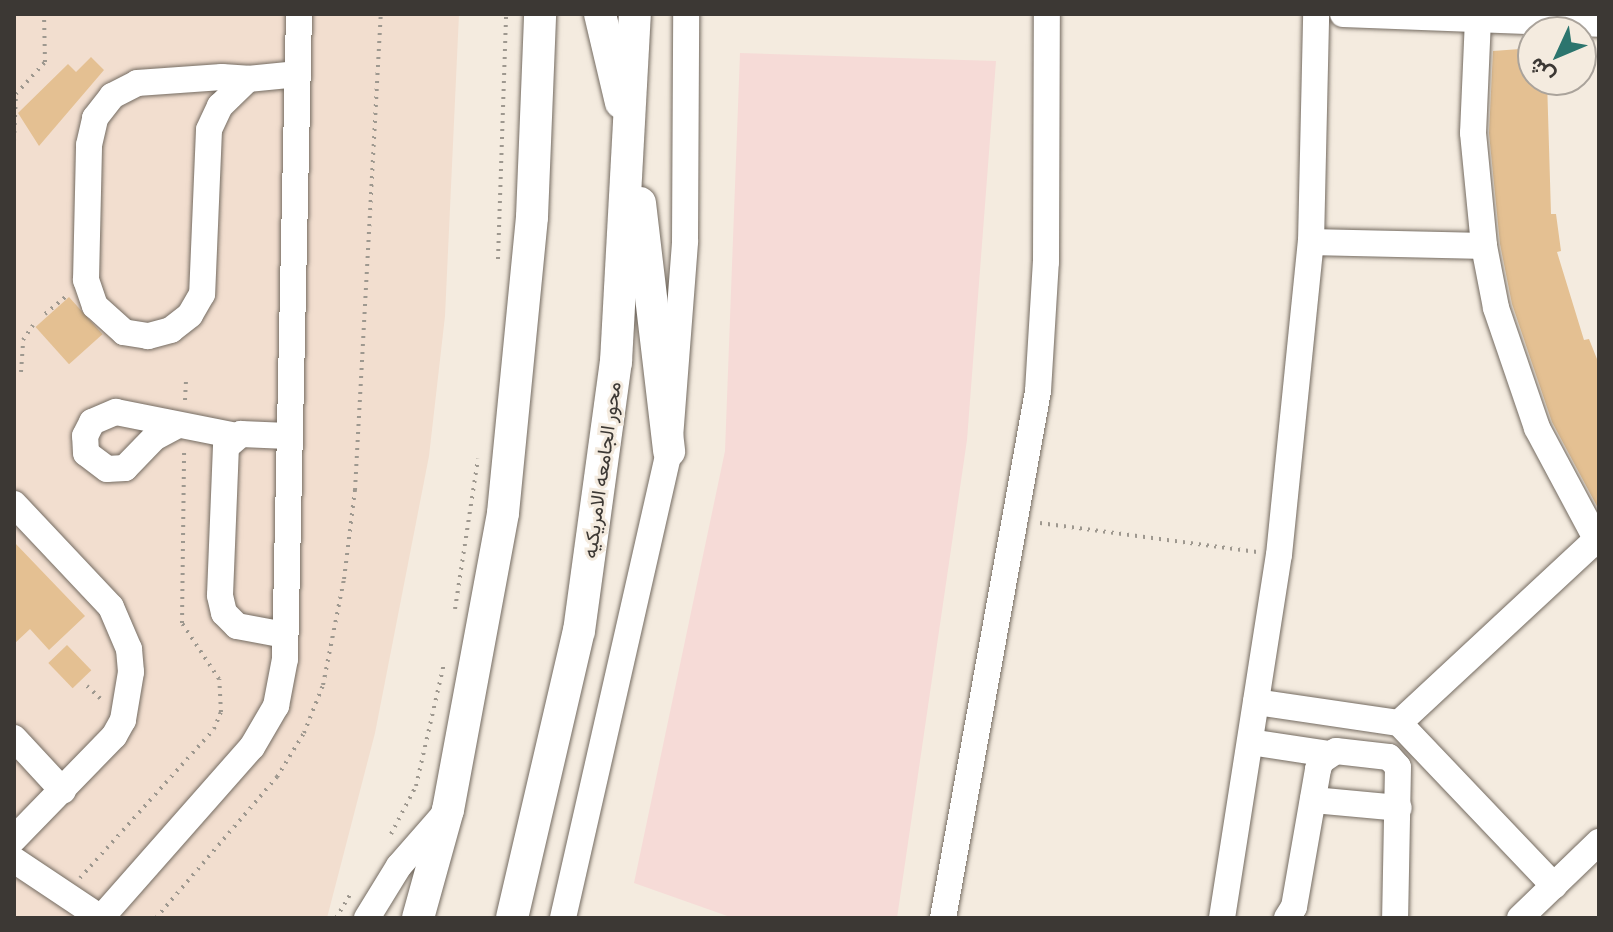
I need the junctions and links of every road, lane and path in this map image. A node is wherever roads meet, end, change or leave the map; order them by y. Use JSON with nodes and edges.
{"nodes":[{"id":1,"x":44,"y":14,"type":"edge"},
{"id":2,"x":299,"y":14,"type":"edge"},
{"id":3,"x":381,"y":14,"type":"edge"},
{"id":4,"x":506,"y":14,"type":"edge"},
{"id":5,"x":540,"y":14,"type":"edge"},
{"id":6,"x":600,"y":14,"type":"edge"},
{"id":7,"x":635,"y":14,"type":"edge"},
{"id":8,"x":686,"y":14,"type":"edge"},
{"id":9,"x":1047,"y":14,"type":"edge"},
{"id":10,"x":1316,"y":14,"type":"edge"},
{"id":11,"x":1343,"y":14,"type":"edge"},
{"id":12,"x":1478,"y":19,"type":"junction"},
{"id":13,"x":1599,"y":24,"type":"edge"},
{"id":14,"x":298,"y":74,"type":"junction"},
{"id":15,"x":248,"y":79,"type":"junction"},
{"id":16,"x":15,"y":93,"type":"edge"},
{"id":17,"x":14,"y":141,"type":"edge"},
{"id":18,"x":631,"y":144,"type":"junction"},
{"id":19,"x":1311,"y":242,"type":"junction"},
{"id":20,"x":1484,"y":246,"type":"junction"},
{"id":21,"x":497,"y":272,"type":"dead end"},
{"id":22,"x":33,"y":325,"type":"dead end"},
{"id":23,"x":21,"y":372,"type":"dead end"},
{"id":24,"x":186,"y":379,"type":"dead end"},
{"id":25,"x":181,"y":425,"type":"junction"},
{"id":26,"x":237,"y":436,"type":"junction"},
{"id":27,"x":288,"y":436,"type":"junction"},
{"id":28,"x":479,"y":449,"type":"dead end"},
{"id":29,"x":669,"y":451,"type":"junction"},
{"id":30,"x":14,"y":504,"type":"edge"},
{"id":31,"x":1016,"y":520,"type":"junction"},
{"id":32,"x":1597,"y":542,"type":"edge"},
{"id":33,"x":1279,"y":555,"type":"junction"},
{"id":34,"x":453,"y":619,"type":"dead end"},
{"id":35,"x":285,"y":635,"type":"junction"},
{"id":36,"x":448,"y":649,"type":"dead end"},
{"id":37,"x":1256,"y":702,"type":"junction"},
{"id":38,"x":1399,"y":723,"type":"junction"},
{"id":39,"x":14,"y":738,"type":"edge"},
{"id":40,"x":1250,"y":742,"type":"junction"},
{"id":41,"x":1328,"y":754,"type":"junction"},
{"id":42,"x":63,"y":791,"type":"junction"},
{"id":43,"x":1313,"y":800,"type":"junction"},
{"id":44,"x":1399,"y":808,"type":"junction"},
{"id":45,"x":448,"y":810,"type":"junction"},
{"id":46,"x":14,"y":839,"type":"edge"},
{"id":47,"x":1599,"y":842,"type":"edge"},
{"id":48,"x":385,"y":843,"type":"dead end"},
{"id":49,"x":14,"y":860,"type":"edge"},
{"id":50,"x":358,"y":884,"type":"dead end"},
{"id":51,"x":1554,"y":886,"type":"junction"},
{"id":52,"x":65,"y":894,"type":"junction"},
{"id":53,"x":419,"y":917,"type":"edge"},
{"id":54,"x":101,"y":918,"type":"edge"},
{"id":55,"x":156,"y":918,"type":"edge"},
{"id":56,"x":336,"y":918,"type":"edge"},
{"id":57,"x":367,"y":918,"type":"edge"},
{"id":58,"x":512,"y":918,"type":"edge"},
{"id":59,"x":563,"y":918,"type":"edge"},
{"id":60,"x":943,"y":918,"type":"edge"},
{"id":61,"x":1222,"y":918,"type":"edge"},
{"id":62,"x":1287,"y":918,"type":"edge"},
{"id":63,"x":1395,"y":918,"type":"edge"},
{"id":64,"x":1520,"y":918,"type":"edge"}],
"edges":[{"from":1,"to":16,"type":"path"},
{"from":2,"to":14,"type":"street"},
{"from":3,"to":55,"type":"path"},
{"from":4,"to":21,"type":"path"},
{"from":5,"to":45,"type":"main road"},
{"from":6,"to":18,"type":"main road"},
{"from":7,"to":18,"type":"main road","name":"محور الجامعه الامريكيه"},
{"from":8,"to":29,"type":"street"},
{"from":9,"to":31,"type":"street"},
{"from":10,"to":19,"type":"street"},
{"from":11,"to":12,"type":"street"},
{"from":12,"to":13,"type":"street"},
{"from":12,"to":20,"type":"street"},
{"from":14,"to":15,"type":"street"},
{"from":14,"to":27,"type":"street"},
{"from":15,"to":15,"type":"street"},
{"from":16,"to":17,"type":"path"},
{"from":18,"to":29,"type":"main road"},
{"from":18,"to":58,"type":"main road","name":"محور الجامعه الامريكيه"},
{"from":19,"to":20,"type":"street"},
{"from":19,"to":33,"type":"street"},
{"from":20,"to":32,"type":"street"},
{"from":22,"to":23,"type":"path"},
{"from":24,"to":25,"type":"path"},
{"from":25,"to":26,"type":"street"},
{"from":25,"to":52,"type":"path"},
{"from":26,"to":27,"type":"street"},
{"from":26,"to":35,"type":"street"},
{"from":27,"to":35,"type":"street"},
{"from":28,"to":34,"type":"path"},
{"from":29,"to":59,"type":"street"},
{"from":30,"to":42,"type":"street"},
{"from":31,"to":33,"type":"path"},
{"from":31,"to":60,"type":"street"},
{"from":32,"to":38,"type":"street"},
{"from":33,"to":37,"type":"street"},
{"from":35,"to":54,"type":"street"},
{"from":36,"to":48,"type":"path"},
{"from":37,"to":38,"type":"street"},
{"from":37,"to":40,"type":"street"},
{"from":38,"to":51,"type":"street"},
{"from":39,"to":42,"type":"street"},
{"from":40,"to":41,"type":"street"},
{"from":40,"to":61,"type":"street"},
{"from":41,"to":43,"type":"street"},
{"from":41,"to":44,"type":"street"},
{"from":42,"to":46,"type":"street"},
{"from":43,"to":44,"type":"street"},
{"from":43,"to":62,"type":"street"},
{"from":44,"to":63,"type":"street"},
{"from":45,"to":53,"type":"main road"},
{"from":45,"to":57,"type":"street"},
{"from":47,"to":51,"type":"street"},
{"from":49,"to":52,"type":"street"},
{"from":50,"to":56,"type":"path"},
{"from":51,"to":64,"type":"street"},
{"from":52,"to":54,"type":"street"}]}
